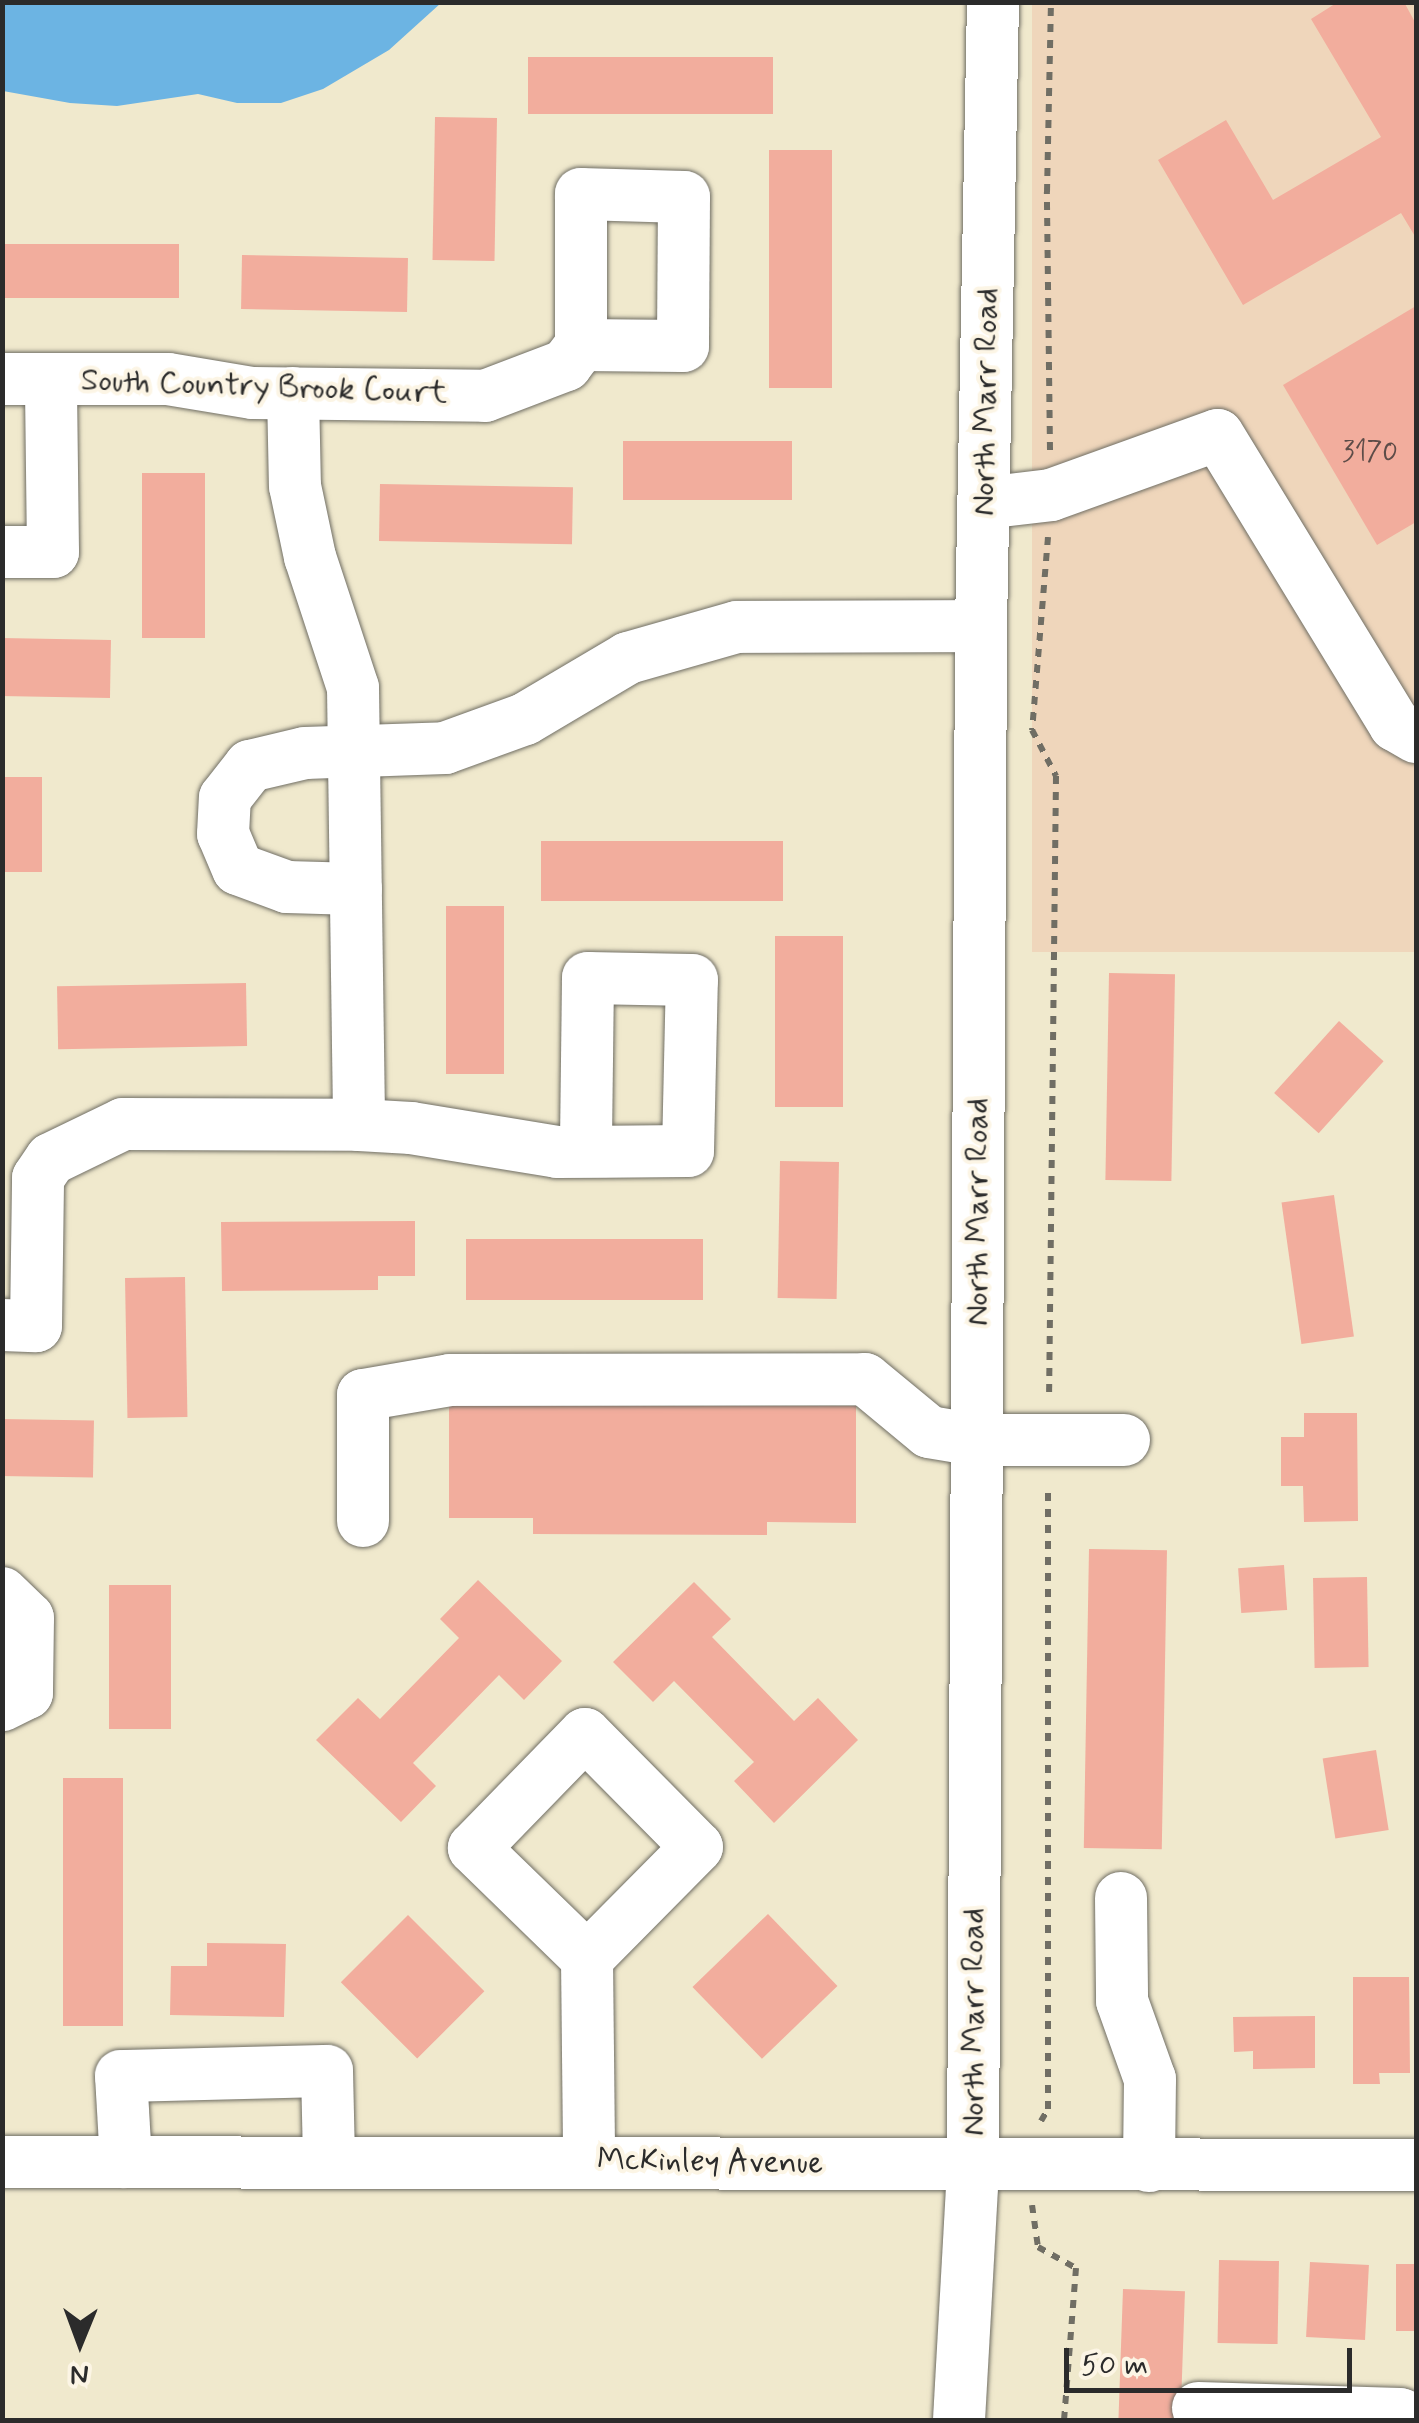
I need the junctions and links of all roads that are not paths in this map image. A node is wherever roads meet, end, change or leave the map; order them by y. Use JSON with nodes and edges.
{"nodes":[{"id":1,"x":994,"y":2,"type":"edge"},
{"id":2,"x":581,"y":345,"type":"dead end"},
{"id":3,"x":27,"y":379,"type":"edge"},
{"id":4,"x":293,"y":393,"type":"junction"},
{"id":5,"x":984,"y":503,"type":"junction"},
{"id":6,"x":2,"y":552,"type":"edge"},
{"id":7,"x":981,"y":626,"type":"junction"},
{"id":8,"x":1416,"y":737,"type":"edge"},
{"id":9,"x":355,"y":752,"type":"junction"},
{"id":10,"x":356,"y":889,"type":"junction"},
{"id":11,"x":359,"y":1125,"type":"junction"},
{"id":12,"x":586,"y":1152,"type":"dead end"},
{"id":13,"x":20,"y":1178,"type":"edge"},
{"id":14,"x":2,"y":1325,"type":"edge"},
{"id":15,"x":977,"y":1440,"type":"junction"},
{"id":16,"x":1124,"y":1440,"type":"dead end"},
{"id":17,"x":363,"y":1521,"type":"dead end"},
{"id":18,"x":2,"y":1593,"type":"edge"},
{"id":19,"x":2,"y":1705,"type":"edge"},
{"id":20,"x":1121,"y":1898,"type":"dead end"},
{"id":21,"x":587,"y":1958,"type":"dead end"},
{"id":22,"x":589,"y":2160,"type":"junction"},
{"id":23,"x":329,"y":2161,"type":"junction"},
{"id":24,"x":2,"y":2162,"type":"edge"},
{"id":25,"x":126,"y":2162,"type":"junction"},
{"id":26,"x":1416,"y":2165,"type":"edge"},
{"id":27,"x":973,"y":2166,"type":"junction"},
{"id":28,"x":1148,"y":2166,"type":"junction"},
{"id":29,"x":1198,"y":2408,"type":"dead end"},
{"id":30,"x":959,"y":2420,"type":"edge"},
{"id":31,"x":1416,"y":2420,"type":"edge"}],
"edges":[{"from":1,"to":5,"type":"street","name":"North Marr Road"},
{"from":2,"to":4,"type":"street","name":"South Country Brook Court"},
{"from":3,"to":4,"type":"street","name":"South Country Brook Court"},
{"from":3,"to":6,"type":"street","name":"South Country Brook Court"},
{"from":4,"to":9,"type":"street"},
{"from":5,"to":7,"type":"street","name":"North Marr Road"},
{"from":5,"to":8,"type":"street"},
{"from":7,"to":9,"type":"street"},
{"from":7,"to":15,"type":"street","name":"North Marr Road"},
{"from":9,"to":10,"type":"street"},
{"from":9,"to":10,"type":"street"},
{"from":10,"to":11,"type":"street"},
{"from":11,"to":12,"type":"street"},
{"from":11,"to":13,"type":"street"},
{"from":13,"to":14,"type":"street"},
{"from":15,"to":16,"type":"street"},
{"from":15,"to":17,"type":"street"},
{"from":15,"to":27,"type":"street","name":"North Marr Road"},
{"from":18,"to":19,"type":"street"},
{"from":20,"to":28,"type":"street"},
{"from":21,"to":22,"type":"street"},
{"from":22,"to":23,"type":"street","name":"McKinley Avenue"},
{"from":22,"to":27,"type":"street","name":"McKinley Avenue"},
{"from":23,"to":25,"type":"street","name":"McKinley Avenue"},
{"from":23,"to":25,"type":"street"},
{"from":24,"to":25,"type":"street","name":"McKinley Avenue"},
{"from":26,"to":28,"type":"street","name":"McKinley Avenue"},
{"from":27,"to":28,"type":"street","name":"McKinley Avenue"},
{"from":27,"to":30,"type":"street","name":"North Marr Road"},
{"from":29,"to":31,"type":"street"}]}
